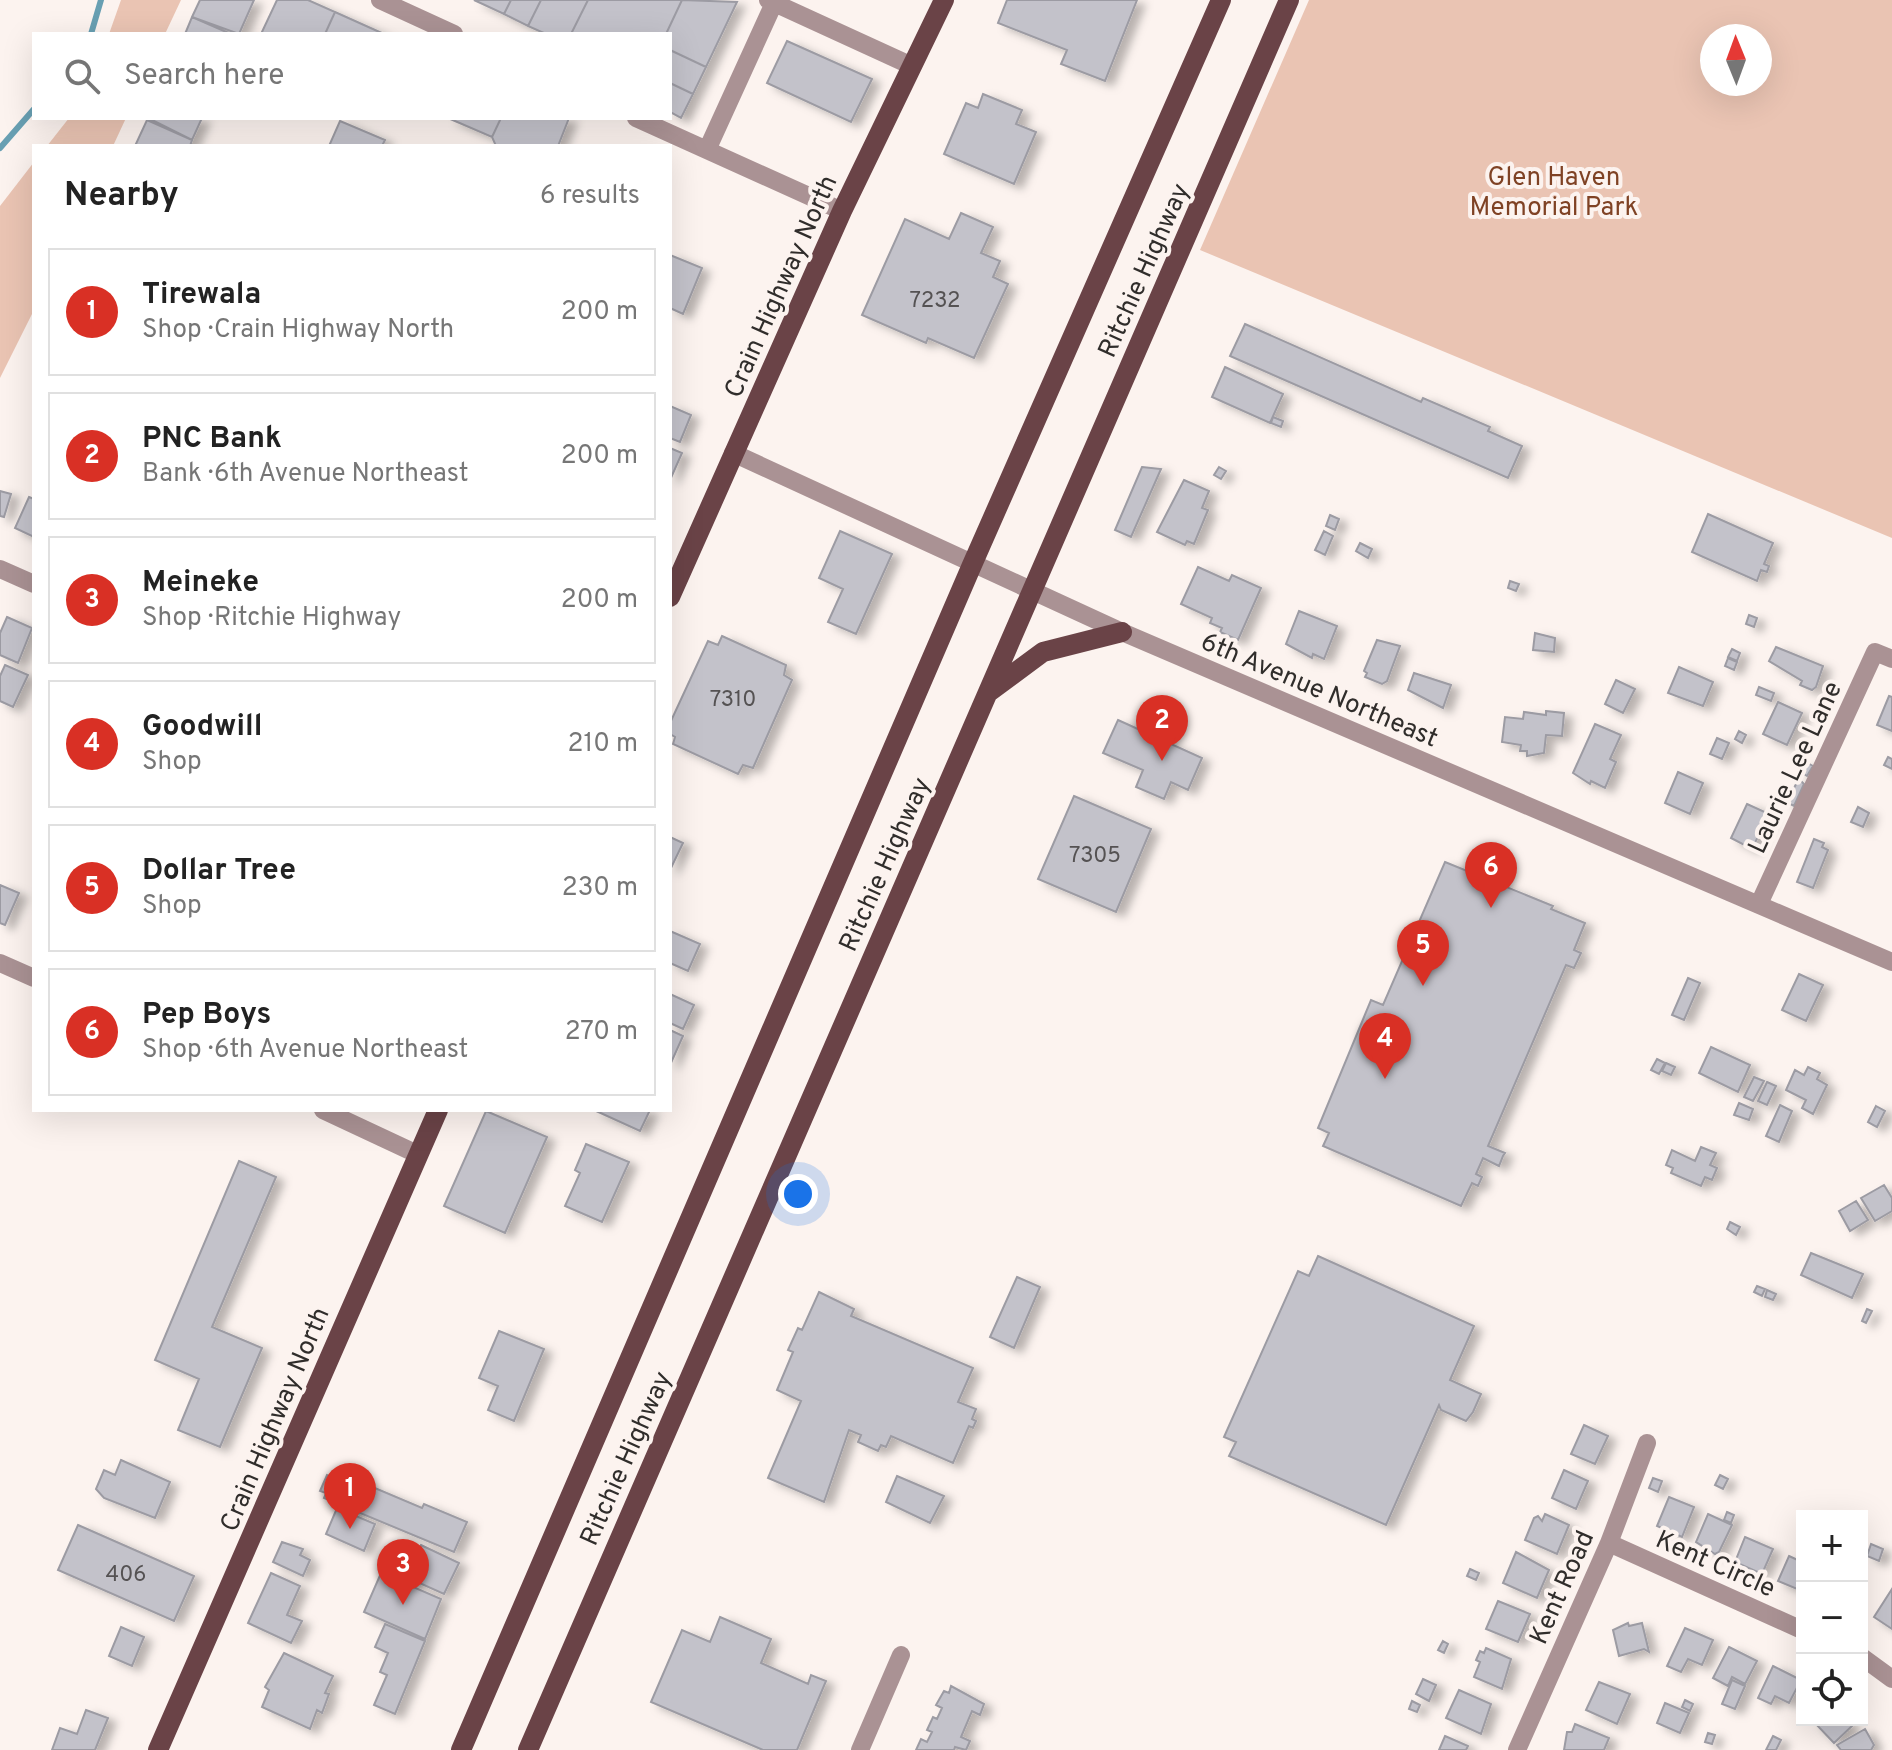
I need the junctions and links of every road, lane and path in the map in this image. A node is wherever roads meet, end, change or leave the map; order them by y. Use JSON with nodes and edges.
{"nodes":[{"id":1,"x":380,"y":0,"type":"edge"},
{"id":2,"x":944,"y":0,"type":"edge"},
{"id":3,"x":1221,"y":0,"type":"edge"},
{"id":4,"x":1289,"y":0,"type":"edge"},
{"id":5,"x":771,"y":1,"type":"edge"},
{"id":6,"x":450,"y":32,"type":"edge"},
{"id":7,"x":912,"y":66,"type":"junction"},
{"id":8,"x":640,"y":120,"type":"edge"},
{"id":9,"x":707,"y":150,"type":"junction"},
{"id":10,"x":842,"y":211,"type":"junction"},
{"id":11,"x":733,"y":453,"type":"junction"},
{"id":12,"x":972,"y":565,"type":"junction"},
{"id":13,"x":0,"y":569,"type":"edge"},
{"id":14,"x":32,"y":583,"type":"edge"},
{"id":15,"x":672,"y":592,"type":"edge"},
{"id":16,"x":1030,"y":592,"type":"junction"},
{"id":17,"x":1122,"y":632,"type":"junction"},
{"id":18,"x":1884,"y":656,"type":"edge"},
{"id":19,"x":986,"y":694,"type":"junction"},
{"id":20,"x":1759,"y":904,"type":"junction"},
{"id":21,"x":1892,"y":962,"type":"edge"},
{"id":22,"x":0,"y":963,"type":"edge"},
{"id":23,"x":32,"y":977,"type":"edge"},
{"id":24,"x":327,"y":1112,"type":"edge"},
{"id":25,"x":437,"y":1112,"type":"edge"},
{"id":26,"x":417,"y":1154,"type":"junction"},
{"id":27,"x":1647,"y":1443,"type":"dead end"},
{"id":28,"x":1609,"y":1543,"type":"junction"},
{"id":29,"x":1796,"y":1627,"type":"edge"},
{"id":30,"x":901,"y":1655,"type":"dead end"},
{"id":31,"x":1868,"y":1661,"type":"edge"},
{"id":32,"x":1892,"y":1679,"type":"edge"},
{"id":33,"x":158,"y":1750,"type":"edge"},
{"id":34,"x":461,"y":1750,"type":"edge"},
{"id":35,"x":528,"y":1750,"type":"edge"},
{"id":36,"x":860,"y":1750,"type":"edge"},
{"id":37,"x":1517,"y":1750,"type":"edge"}],
"edges":[{"from":1,"to":6,"type":"street"},
{"from":2,"to":7,"type":"main road","name":"Crain Highway North"},
{"from":3,"to":12,"type":"main road","name":"Ritchie Highway"},
{"from":4,"to":16,"type":"main road","name":"Ritchie Highway"},
{"from":5,"to":7,"type":"street"},
{"from":5,"to":9,"type":"street"},
{"from":7,"to":10,"type":"main road","name":"Crain Highway North"},
{"from":8,"to":9,"type":"street"},
{"from":9,"to":10,"type":"street"},
{"from":10,"to":11,"type":"main road","name":"Crain Highway North"},
{"from":11,"to":12,"type":"street","name":"6th Avenue Northeast"},
{"from":11,"to":15,"type":"main road","name":"Crain Highway North"},
{"from":12,"to":16,"type":"street","name":"6th Avenue Northeast"},
{"from":12,"to":34,"type":"main road","name":"Ritchie Highway"},
{"from":13,"to":14,"type":"street"},
{"from":16,"to":17,"type":"street","name":"6th Avenue Northeast"},
{"from":16,"to":19,"type":"main road","name":"Ritchie Highway"},
{"from":17,"to":19,"type":"main road"},
{"from":17,"to":20,"type":"street","name":"6th Avenue Northeast"},
{"from":18,"to":20,"type":"street","name":"Laurie Lee Lane"},
{"from":19,"to":35,"type":"main road","name":"Ritchie Highway"},
{"from":20,"to":21,"type":"street","name":"6th Avenue Northeast"},
{"from":22,"to":23,"type":"street"},
{"from":24,"to":26,"type":"street"},
{"from":25,"to":26,"type":"main road","name":"Crain Highway North"},
{"from":26,"to":33,"type":"main road","name":"Crain Highway North"},
{"from":27,"to":28,"type":"street","name":"Kent Road"},
{"from":28,"to":29,"type":"street","name":"Kent Circle"},
{"from":28,"to":37,"type":"street","name":"Kent Road"},
{"from":30,"to":36,"type":"street"},
{"from":31,"to":32,"type":"street"}]}
